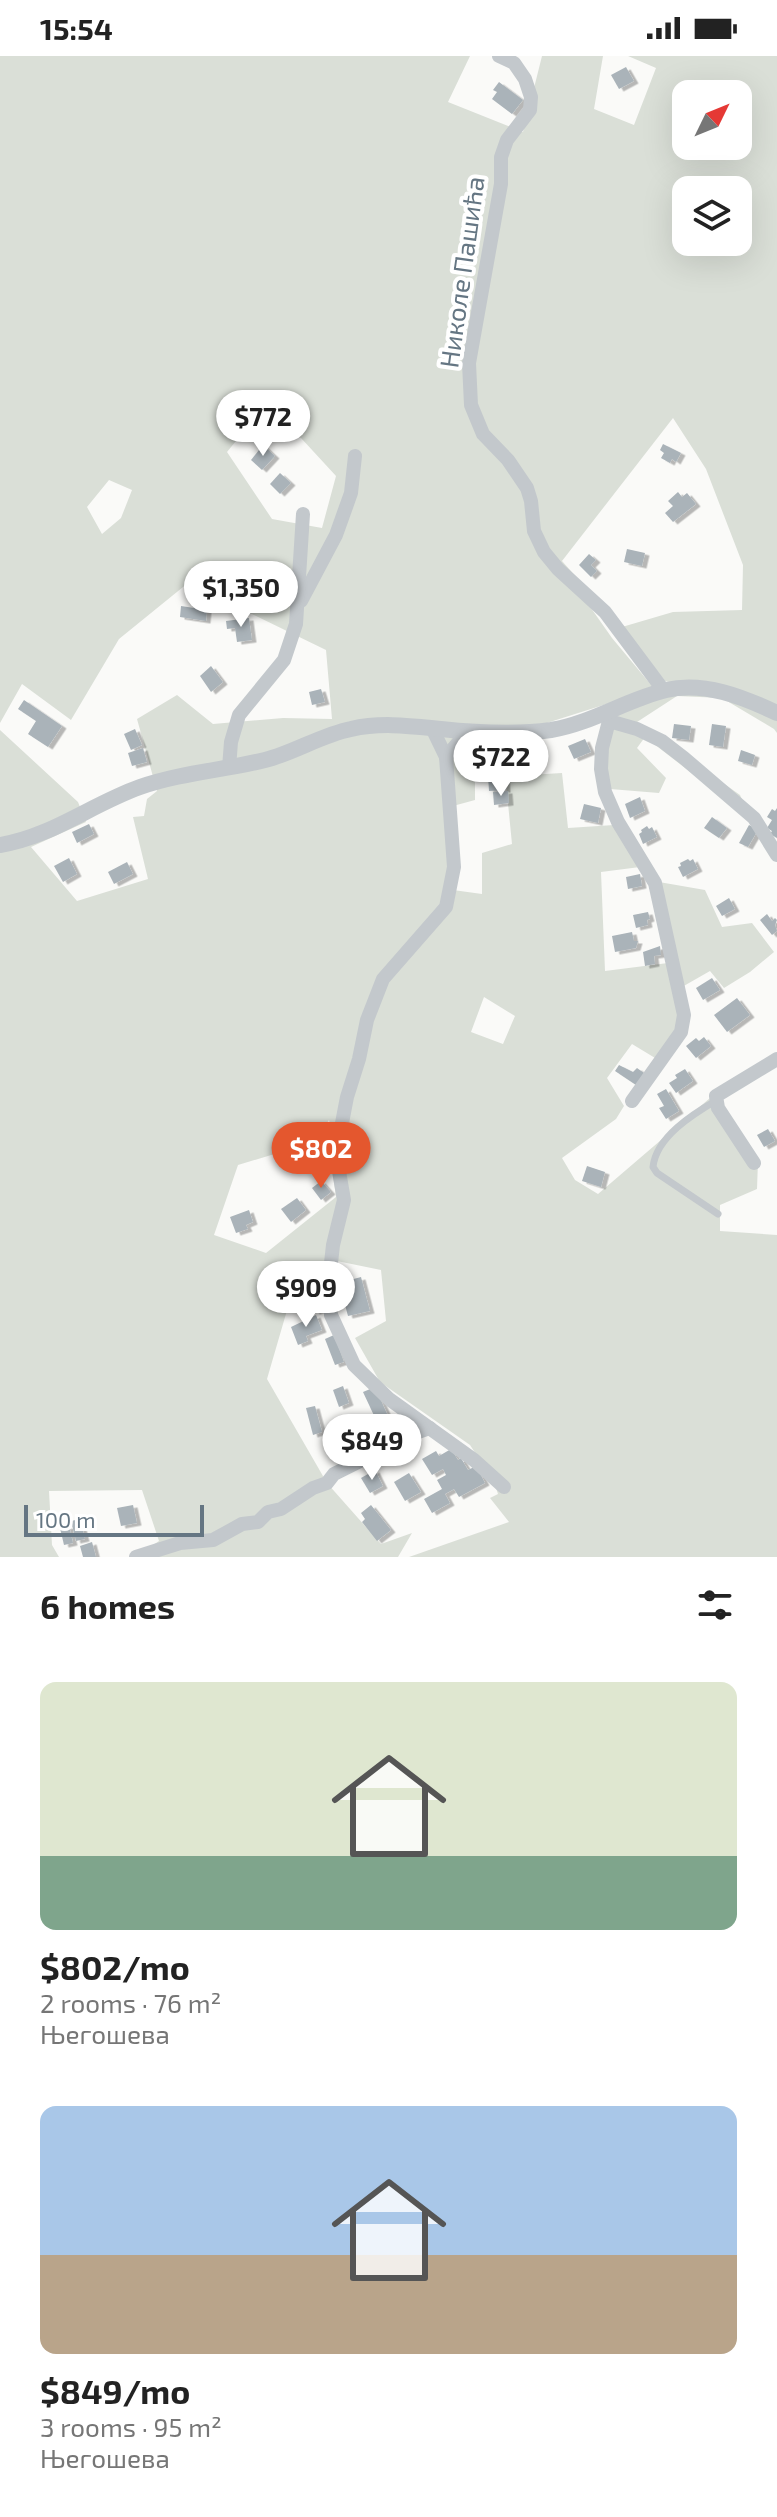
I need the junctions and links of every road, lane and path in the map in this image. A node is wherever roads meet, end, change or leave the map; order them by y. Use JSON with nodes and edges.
{"nodes":[{"id":1,"x":499,"y":56,"type":"edge"},
{"id":2,"x":514,"y":59,"type":"edge"},
{"id":3,"x":355,"y":456,"type":"dead end"},
{"id":4,"x":303,"y":514,"type":"dead end"},
{"id":5,"x":297,"y":609,"type":"junction"},
{"id":6,"x":664,"y":691,"type":"junction"},
{"id":7,"x":777,"y":713,"type":"edge"},
{"id":8,"x":609,"y":718,"type":"junction"},
{"id":9,"x":432,"y":728,"type":"junction"},
{"id":10,"x":468,"y":731,"type":"junction"},
{"id":11,"x":446,"y":757,"type":"junction"},
{"id":12,"x":229,"y":768,"type":"junction"},
{"id":13,"x":0,"y":845,"type":"edge"},
{"id":14,"x":777,"y":855,"type":"edge"},
{"id":15,"x":777,"y":1059,"type":"edge"},
{"id":16,"x":717,"y":1100,"type":"junction"},
{"id":17,"x":632,"y":1101,"type":"dead end"},
{"id":18,"x":754,"y":1163,"type":"dead end"},
{"id":19,"x":718,"y":1214,"type":"dead end"},
{"id":20,"x":430,"y":1428,"type":"junction"},
{"id":21,"x":504,"y":1487,"type":"dead end"},
{"id":22,"x":136,"y":1557,"type":"edge"}],
"edges":[{"from":1,"to":2,"type":"street","name":"Николе Пашића"},
{"from":2,"to":6,"type":"street","name":"Николе Пашића"},
{"from":3,"to":5,"type":"street"},
{"from":4,"to":5,"type":"street"},
{"from":5,"to":12,"type":"street"},
{"from":6,"to":7,"type":"street"},
{"from":6,"to":8,"type":"street"},
{"from":8,"to":10,"type":"street"},
{"from":8,"to":14,"type":"street"},
{"from":8,"to":17,"type":"street"},
{"from":9,"to":10,"type":"street"},
{"from":9,"to":11,"type":"street"},
{"from":9,"to":12,"type":"street"},
{"from":10,"to":11,"type":"street"},
{"from":11,"to":20,"type":"street"},
{"from":12,"to":13,"type":"street"},
{"from":15,"to":16,"type":"street"},
{"from":16,"to":18,"type":"street"},
{"from":16,"to":19,"type":"lane"},
{"from":20,"to":21,"type":"street"},
{"from":20,"to":22,"type":"street"}]}
